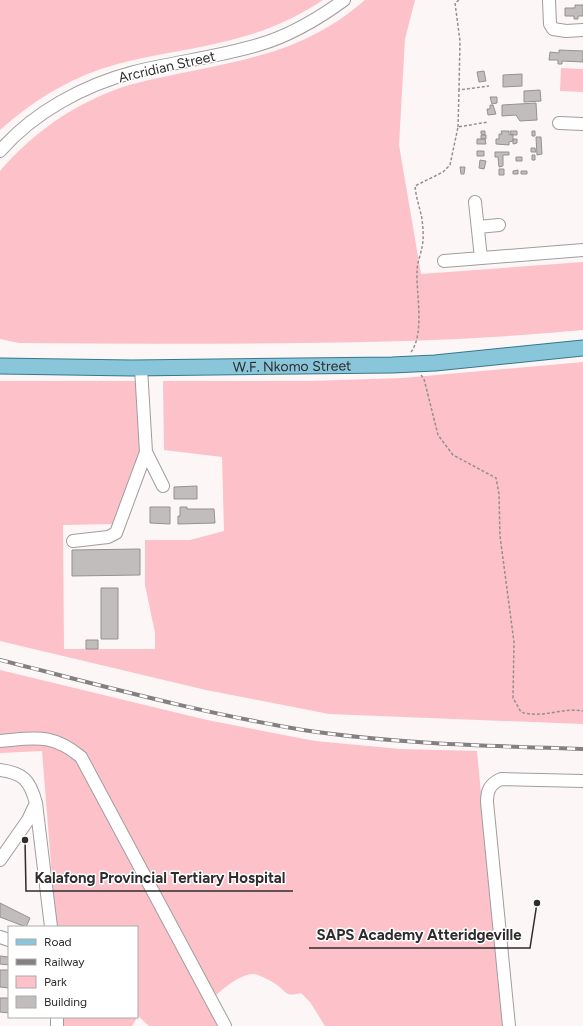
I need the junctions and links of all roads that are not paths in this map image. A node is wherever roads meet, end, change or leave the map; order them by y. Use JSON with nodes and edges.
{"nodes":[{"id":1,"x":344,"y":0,"type":"edge"},
{"id":2,"x":549,"y":0,"type":"edge"},
{"id":3,"x":583,"y":30,"type":"edge"},
{"id":4,"x":559,"y":123,"type":"dead end"},
{"id":5,"x":583,"y":124,"type":"edge"},
{"id":6,"x":0,"y":151,"type":"edge"},
{"id":7,"x":476,"y":202,"type":"dead end"},
{"id":8,"x":499,"y":225,"type":"dead end"},
{"id":9,"x":478,"y":227,"type":"junction"},
{"id":10,"x":583,"y":250,"type":"edge"},
{"id":11,"x":480,"y":258,"type":"junction"},
{"id":12,"x":444,"y":261,"type":"dead end"},
{"id":13,"x":583,"y":348,"type":"edge"},
{"id":14,"x":583,"y":353,"type":"edge"},
{"id":15,"x":0,"y":366,"type":"edge"},
{"id":16,"x":411,"y":366,"type":"junction"},
{"id":17,"x":142,"y":370,"type":"junction"},
{"id":18,"x":0,"y":375,"type":"edge"},
{"id":19,"x":146,"y":452,"type":"junction"},
{"id":20,"x":163,"y":486,"type":"dead end"},
{"id":21,"x":73,"y":541,"type":"dead end"},
{"id":22,"x":0,"y":741,"type":"edge"},
{"id":23,"x":0,"y":770,"type":"edge"},
{"id":24,"x":583,"y":781,"type":"edge"},
{"id":25,"x":36,"y":803,"type":"junction"},
{"id":26,"x":0,"y":860,"type":"edge"},
{"id":27,"x":51,"y":926,"type":"edge"},
{"id":28,"x":225,"y":1026,"type":"edge"},
{"id":29,"x":509,"y":1026,"type":"edge"}],
"edges":[{"from":1,"to":6,"type":"street","name":"Arcridian Street"},
{"from":2,"to":3,"type":"street"},
{"from":4,"to":5,"type":"street"},
{"from":7,"to":9,"type":"street"},
{"from":8,"to":9,"type":"street"},
{"from":9,"to":11,"type":"street"},
{"from":10,"to":11,"type":"street"},
{"from":11,"to":12,"type":"street"},
{"from":13,"to":16,"type":"main road","name":"W.F. Nkomo Street"},
{"from":14,"to":16,"type":"main road","name":"W.F. Nkomo Street"},
{"from":15,"to":17,"type":"main road","name":"W.F. Nkomo Street"},
{"from":16,"to":17,"type":"main road","name":"W.F. Nkomo Street"},
{"from":17,"to":18,"type":"main road","name":"W.F. Nkomo Street"},
{"from":17,"to":19,"type":"street"},
{"from":19,"to":20,"type":"street"},
{"from":19,"to":21,"type":"street"},
{"from":22,"to":28,"type":"street"},
{"from":23,"to":25,"type":"street"},
{"from":24,"to":29,"type":"street"},
{"from":25,"to":26,"type":"street"},
{"from":25,"to":27,"type":"street"}]}
